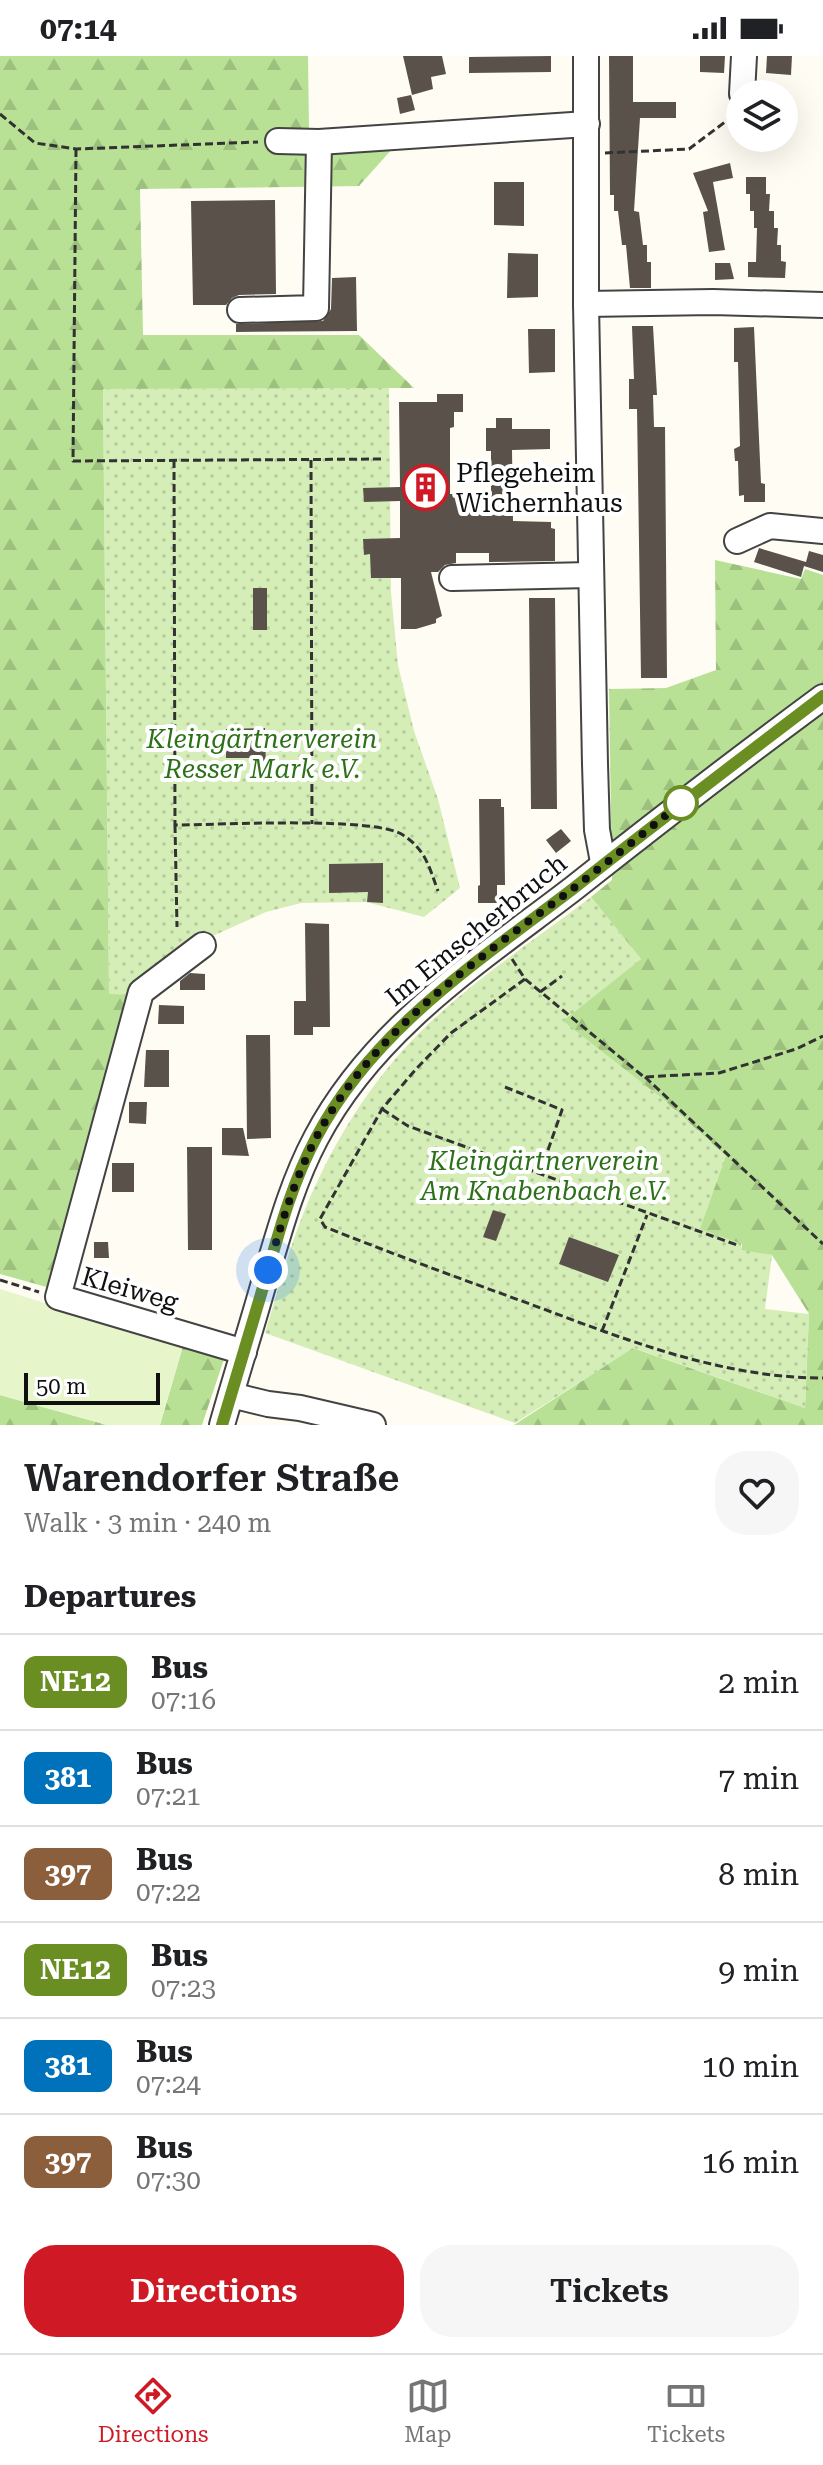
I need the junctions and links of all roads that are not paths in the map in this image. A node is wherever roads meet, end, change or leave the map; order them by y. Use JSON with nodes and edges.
{"nodes":[{"id":1,"x":586,"y":56,"type":"edge"},
{"id":2,"x":744,"y":56,"type":"edge"},
{"id":3,"x":743,"y":80,"type":"edge"},
{"id":4,"x":587,"y":124,"type":"junction"},
{"id":5,"x":278,"y":141,"type":"road end"},
{"id":6,"x":319,"y":142,"type":"junction"},
{"id":7,"x":586,"y":304,"type":"junction"},
{"id":8,"x":823,"y":305,"type":"edge"},
{"id":9,"x":240,"y":310,"type":"dead end"},
{"id":10,"x":823,"y":531,"type":"edge"},
{"id":11,"x":737,"y":541,"type":"dead end"},
{"id":12,"x":591,"y":575,"type":"junction"},
{"id":13,"x":452,"y":578,"type":"dead end"},
{"id":14,"x":823,"y":697,"type":"edge"},
{"id":15,"x":603,"y":862,"type":"junction"},
{"id":16,"x":203,"y":945,"type":"dead end"},
{"id":17,"x":244,"y":1352,"type":"junction"},
{"id":18,"x":231,"y":1395,"type":"junction"},
{"id":19,"x":358,"y":1423,"type":"edge"},
{"id":20,"x":222,"y":1425,"type":"edge"}],
"edges":[{"from":1,"to":4,"type":"street"},
{"from":2,"to":3,"type":"street"},
{"from":4,"to":6,"type":"street"},
{"from":4,"to":7,"type":"street"},
{"from":5,"to":6,"type":"street"},
{"from":6,"to":9,"type":"street"},
{"from":7,"to":8,"type":"street"},
{"from":7,"to":12,"type":"street"},
{"from":10,"to":11,"type":"street"},
{"from":12,"to":13,"type":"street"},
{"from":12,"to":15,"type":"street"},
{"from":14,"to":15,"type":"street","name":"Im Emscherbruch"},
{"from":15,"to":17,"type":"street","name":"Im Emscherbruch"},
{"from":16,"to":17,"type":"street","name":"Kleiweg"},
{"from":17,"to":18,"type":"street","name":"Im Emscherbruch"},
{"from":18,"to":19,"type":"street"},
{"from":18,"to":20,"type":"street","name":"Im Emscherbruch"}]}
